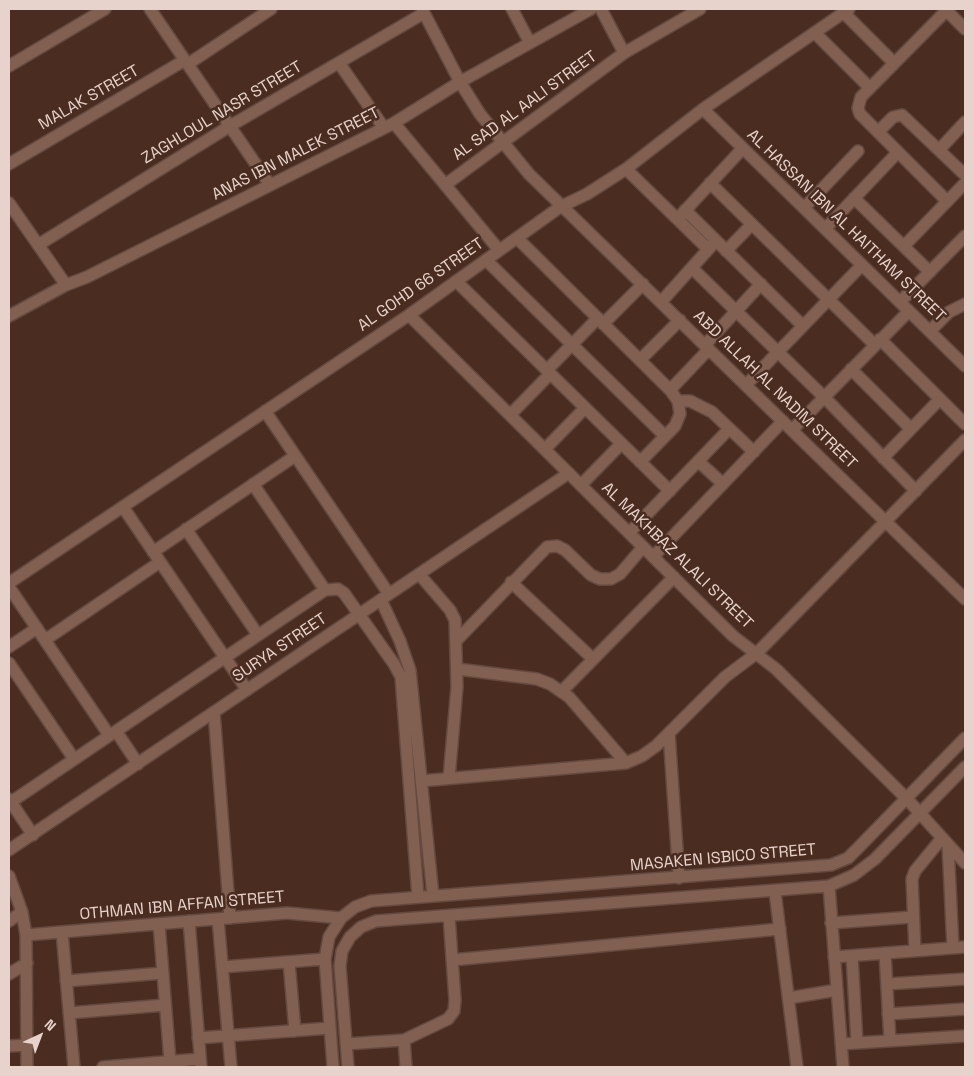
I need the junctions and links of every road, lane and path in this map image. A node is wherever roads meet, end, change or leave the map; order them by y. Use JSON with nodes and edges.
{"nodes":[{"id":1,"x":105,"y":9,"type":"edge"},
{"id":2,"x":150,"y":9,"type":"edge"},
{"id":3,"x":271,"y":9,"type":"edge"},
{"id":4,"x":512,"y":9,"type":"edge"},
{"id":5,"x":591,"y":9,"type":"edge"},
{"id":6,"x":601,"y":9,"type":"edge"},
{"id":7,"x":700,"y":9,"type":"edge"},
{"id":8,"x":946,"y":9,"type":"edge"},
{"id":9,"x":423,"y":11,"type":"edge"},
{"id":10,"x":846,"y":11,"type":"edge"},
{"id":11,"x":964,"y":26,"type":"edge"},
{"id":12,"x":815,"y":33,"type":"junction"},
{"id":13,"x":530,"y":43,"type":"junction"},
{"id":14,"x":624,"y":53,"type":"junction"},
{"id":15,"x":186,"y":62,"type":"junction"},
{"id":16,"x":339,"y":63,"type":"junction"},
{"id":17,"x":894,"y":63,"type":"junction"},
{"id":18,"x":9,"y":66,"type":"edge"},
{"id":19,"x":460,"y":82,"type":"junction"},
{"id":20,"x":870,"y":88,"type":"junction"},
{"id":21,"x":704,"y":109,"type":"junction"},
{"id":22,"x":965,"y":122,"type":"edge"},
{"id":23,"x":230,"y":126,"type":"junction"},
{"id":24,"x":389,"y":126,"type":"junction"},
{"id":25,"x":878,"y":132,"type":"junction"},
{"id":26,"x":502,"y":143,"type":"junction"},
{"id":27,"x":743,"y":148,"type":"junction"},
{"id":28,"x":939,"y":150,"type":"junction"},
{"id":29,"x":858,"y":151,"type":"dead end"},
{"id":30,"x":898,"y":152,"type":"junction"},
{"id":31,"x":9,"y":164,"type":"edge"},
{"id":32,"x":626,"y":169,"type":"junction"},
{"id":33,"x":965,"y":175,"type":"edge"},
{"id":34,"x":710,"y":183,"type":"junction"},
{"id":35,"x":965,"y":183,"type":"edge"},
{"id":36,"x":270,"y":185,"type":"junction"},
{"id":37,"x":445,"y":185,"type":"junction"},
{"id":38,"x":854,"y":198,"type":"junction"},
{"id":39,"x":947,"y":202,"type":"junction"},
{"id":40,"x":9,"y":203,"type":"edge"},
{"id":41,"x":560,"y":207,"type":"junction"},
{"id":42,"x":804,"y":208,"type":"junction"},
{"id":43,"x":681,"y":215,"type":"junction"},
{"id":44,"x":752,"y":224,"type":"junction"},
{"id":45,"x":825,"y":229,"type":"junction"},
{"id":46,"x":965,"y":236,"type":"edge"},
{"id":47,"x":517,"y":238,"type":"junction"},
{"id":48,"x":38,"y":244,"type":"junction"},
{"id":49,"x":712,"y":245,"type":"junction"},
{"id":50,"x":904,"y":246,"type":"junction"},
{"id":51,"x":499,"y":250,"type":"junction"},
{"id":52,"x":726,"y":251,"type":"junction"},
{"id":53,"x":486,"y":260,"type":"junction"},
{"id":54,"x":862,"y":265,"type":"junction"},
{"id":55,"x":692,"y":268,"type":"junction"},
{"id":56,"x":930,"y":272,"type":"junction"},
{"id":57,"x":456,"y":281,"type":"junction"},
{"id":58,"x":642,"y":284,"type":"junction"},
{"id":59,"x":761,"y":284,"type":"junction"},
{"id":60,"x":66,"y":285,"type":"junction"},
{"id":61,"x":829,"y":299,"type":"junction"},
{"id":62,"x":661,"y":302,"type":"junction"},
{"id":63,"x":900,"y":302,"type":"junction"},
{"id":64,"x":965,"y":304,"type":"edge"},
{"id":65,"x":736,"y":311,"type":"junction"},
{"id":66,"x":909,"y":311,"type":"junction"},
{"id":67,"x":409,"y":314,"type":"junction"},
{"id":68,"x":9,"y":316,"type":"edge"},
{"id":69,"x":680,"y":320,"type":"junction"},
{"id":70,"x":601,"y":321,"type":"junction"},
{"id":71,"x":803,"y":326,"type":"junction"},
{"id":72,"x":930,"y":331,"type":"junction"},
{"id":73,"x":878,"y":342,"type":"junction"},
{"id":74,"x":572,"y":345,"type":"junction"},
{"id":75,"x":707,"y":347,"type":"junction"},
{"id":76,"x":778,"y":352,"type":"junction"},
{"id":77,"x":640,"y":360,"type":"junction"},
{"id":78,"x":965,"y":366,"type":"edge"},
{"id":79,"x":851,"y":369,"type":"junction"},
{"id":80,"x":548,"y":372,"type":"junction"},
{"id":81,"x":746,"y":385,"type":"junction"},
{"id":82,"x":670,"y":390,"type":"junction"},
{"id":83,"x":824,"y":397,"type":"junction"},
{"id":84,"x":940,"y":399,"type":"junction"},
{"id":85,"x":678,"y":400,"type":"junction"},
{"id":86,"x":585,"y":408,"type":"junction"},
{"id":87,"x":265,"y":411,"type":"junction"},
{"id":88,"x":510,"y":415,"type":"junction"},
{"id":89,"x":783,"y":421,"type":"junction"},
{"id":90,"x":965,"y":424,"type":"edge"},
{"id":91,"x":729,"y":429,"type":"junction"},
{"id":92,"x":911,"y":429,"type":"junction"},
{"id":93,"x":792,"y":430,"type":"junction"},
{"id":94,"x":665,"y":436,"type":"junction"},
{"id":95,"x":965,"y":440,"type":"edge"},
{"id":96,"x":622,"y":444,"type":"junction"},
{"id":97,"x":545,"y":449,"type":"junction"},
{"id":98,"x":754,"y":452,"type":"junction"},
{"id":99,"x":295,"y":456,"type":"junction"},
{"id":100,"x":883,"y":458,"type":"junction"},
{"id":101,"x":698,"y":461,"type":"junction"},
{"id":102,"x":640,"y":462,"type":"junction"},
{"id":103,"x":569,"y":474,"type":"junction"},
{"id":104,"x":253,"y":484,"type":"junction"},
{"id":105,"x":723,"y":484,"type":"junction"},
{"id":106,"x":581,"y":485,"type":"junction"},
{"id":107,"x":670,"y":491,"type":"junction"},
{"id":108,"x":916,"y":491,"type":"junction"},
{"id":109,"x":123,"y":507,"type":"junction"},
{"id":110,"x":886,"y":521,"type":"junction"},
{"id":111,"x":186,"y":529,"type":"junction"},
{"id":112,"x":629,"y":533,"type":"junction"},
{"id":113,"x":643,"y":547,"type":"junction"},
{"id":114,"x":153,"y":552,"type":"junction"},
{"id":115,"x":653,"y":557,"type":"junction"},
{"id":116,"x":160,"y":562,"type":"junction"},
{"id":117,"x":419,"y":574,"type":"junction"},
{"id":118,"x":674,"y":577,"type":"junction"},
{"id":119,"x":511,"y":582,"type":"junction"},
{"id":120,"x":9,"y":585,"type":"edge"},
{"id":121,"x":324,"y":590,"type":"junction"},
{"id":122,"x":385,"y":597,"type":"junction"},
{"id":123,"x":965,"y":599,"type":"edge"},
{"id":124,"x":359,"y":615,"type":"junction"},
{"id":125,"x":37,"y":628,"type":"junction"},
{"id":126,"x":258,"y":635,"type":"junction"},
{"id":127,"x":45,"y":640,"type":"junction"},
{"id":128,"x":456,"y":640,"type":"junction"},
{"id":129,"x":9,"y":647,"type":"edge"},
{"id":130,"x":757,"y":654,"type":"junction"},
{"id":131,"x":225,"y":657,"type":"junction"},
{"id":132,"x":593,"y":659,"type":"junction"},
{"id":133,"x":9,"y":663,"type":"edge"},
{"id":134,"x":457,"y":669,"type":"junction"},
{"id":135,"x":247,"y":690,"type":"junction"},
{"id":136,"x":562,"y":691,"type":"junction"},
{"id":137,"x":214,"y":712,"type":"junction"},
{"id":138,"x":113,"y":733,"type":"junction"},
{"id":139,"x":669,"y":733,"type":"junction"},
{"id":140,"x":965,"y":738,"type":"edge"},
{"id":141,"x":74,"y":759,"type":"junction"},
{"id":142,"x":626,"y":763,"type":"junction"},
{"id":143,"x":138,"y":764,"type":"junction"},
{"id":144,"x":965,"y":767,"type":"edge"},
{"id":145,"x":449,"y":778,"type":"junction"},
{"id":146,"x":421,"y":781,"type":"junction"},
{"id":147,"x":907,"y":799,"type":"junction"},
{"id":148,"x":10,"y":800,"type":"edge"},
{"id":149,"x":920,"y":813,"type":"junction"},
{"id":150,"x":33,"y":834,"type":"junction"},
{"id":151,"x":945,"y":842,"type":"junction"},
{"id":152,"x":9,"y":850,"type":"edge"},
{"id":153,"x":965,"y":862,"type":"edge"},
{"id":154,"x":9,"y":876,"type":"edge"},
{"id":155,"x":679,"y":878,"type":"junction"},
{"id":156,"x":829,"y":886,"type":"junction"},
{"id":157,"x":775,"y":892,"type":"junction"},
{"id":158,"x":433,"y":896,"type":"junction"},
{"id":159,"x":418,"y":897,"type":"junction"},
{"id":160,"x":22,"y":912,"type":"junction"},
{"id":161,"x":449,"y":916,"type":"junction"},
{"id":162,"x":912,"y":917,"type":"junction"},
{"id":163,"x":230,"y":918,"type":"junction"},
{"id":164,"x":340,"y":918,"type":"junction"},
{"id":165,"x":218,"y":919,"type":"junction"},
{"id":166,"x":9,"y":921,"type":"edge"},
{"id":167,"x":190,"y":922,"type":"junction"},
{"id":168,"x":832,"y":923,"type":"junction"},
{"id":169,"x":159,"y":924,"type":"junction"},
{"id":170,"x":780,"y":929,"type":"junction"},
{"id":171,"x":62,"y":932,"type":"junction"},
{"id":172,"x":26,"y":935,"type":"junction"},
{"id":173,"x":965,"y":947,"type":"edge"},
{"id":174,"x":953,"y":948,"type":"junction"},
{"id":175,"x":915,"y":951,"type":"junction"},
{"id":176,"x":885,"y":953,"type":"junction"},
{"id":177,"x":852,"y":956,"type":"junction"},
{"id":178,"x":834,"y":957,"type":"junction"},
{"id":179,"x":325,"y":959,"type":"junction"},
{"id":180,"x":452,"y":960,"type":"junction"},
{"id":181,"x":289,"y":962,"type":"junction"},
{"id":182,"x":26,"y":963,"type":"junction"},
{"id":183,"x":222,"y":967,"type":"junction"},
{"id":184,"x":163,"y":973,"type":"junction"},
{"id":185,"x":9,"y":974,"type":"edge"},
{"id":186,"x":965,"y":979,"type":"edge"},
{"id":187,"x":66,"y":981,"type":"junction"},
{"id":188,"x":887,"y":984,"type":"junction"},
{"id":189,"x":837,"y":990,"type":"junction"},
{"id":190,"x":788,"y":998,"type":"junction"},
{"id":191,"x":165,"y":1005,"type":"junction"},
{"id":192,"x":965,"y":1009,"type":"edge"},
{"id":193,"x":69,"y":1014,"type":"junction"},
{"id":194,"x":888,"y":1014,"type":"junction"},
{"id":195,"x":330,"y":1028,"type":"junction"},
{"id":196,"x":295,"y":1030,"type":"junction"},
{"id":197,"x":228,"y":1036,"type":"junction"},
{"id":198,"x":965,"y":1036,"type":"edge"},
{"id":199,"x":198,"y":1038,"type":"junction"},
{"id":200,"x":404,"y":1040,"type":"junction"},
{"id":201,"x":890,"y":1041,"type":"junction"},
{"id":202,"x":857,"y":1043,"type":"junction"},
{"id":203,"x":346,"y":1044,"type":"junction"},
{"id":204,"x":841,"y":1044,"type":"junction"},
{"id":205,"x":28,"y":1045,"type":"junction"},
{"id":206,"x":9,"y":1046,"type":"edge"},
{"id":207,"x":170,"y":1061,"type":"junction"},
{"id":208,"x":200,"y":1063,"type":"edge"},
{"id":209,"x":27,"y":1067,"type":"edge"},
{"id":210,"x":74,"y":1067,"type":"edge"},
{"id":211,"x":103,"y":1067,"type":"edge"},
{"id":212,"x":230,"y":1067,"type":"edge"},
{"id":213,"x":327,"y":1067,"type":"edge"},
{"id":214,"x":333,"y":1067,"type":"edge"},
{"id":215,"x":348,"y":1067,"type":"edge"},
{"id":216,"x":406,"y":1067,"type":"edge"},
{"id":217,"x":798,"y":1067,"type":"edge"},
{"id":218,"x":843,"y":1067,"type":"edge"}],
"edges":[{"from":1,"to":18,"type":"street"},
{"from":2,"to":15,"type":"street"},
{"from":3,"to":15,"type":"street","name":"MALAK STREET"},
{"from":4,"to":13,"type":"street"},
{"from":5,"to":13,"type":"street","name":"ANAS IBN MALEK STREET"},
{"from":6,"to":14,"type":"street"},
{"from":7,"to":14,"type":"street","name":"AL SAD AL AALI STREET"},
{"from":8,"to":11,"type":"street"},
{"from":8,"to":17,"type":"street"},
{"from":9,"to":16,"type":"street","name":"ZAGHLOUL NASR STREET"},
{"from":9,"to":19,"type":"street","name":"ABD ALLAH AL NADIM STREET"},
{"from":10,"to":12,"type":"street","name":"AL GOHD 66 STREET"},
{"from":10,"to":17,"type":"street"},
{"from":12,"to":20,"type":"street"},
{"from":12,"to":21,"type":"street","name":"AL GOHD 66 STREET"},
{"from":13,"to":19,"type":"street","name":"ANAS IBN MALEK STREET"},
{"from":14,"to":26,"type":"street","name":"AL SAD AL AALI STREET"},
{"from":15,"to":23,"type":"street"},
{"from":15,"to":31,"type":"street","name":"MALAK STREET"},
{"from":16,"to":23,"type":"street","name":"ZAGHLOUL NASR STREET"},
{"from":16,"to":24,"type":"street"},
{"from":17,"to":20,"type":"street"},
{"from":19,"to":24,"type":"street","name":"ANAS IBN MALEK STREET"},
{"from":19,"to":26,"type":"street","name":"ABD ALLAH AL NADIM STREET"},
{"from":20,"to":25,"type":"street"},
{"from":21,"to":27,"type":"street","name":"AL HASSAN IBN AL HAITHAM STREET"},
{"from":21,"to":32,"type":"street","name":"AL GOHD 66 STREET"},
{"from":22,"to":28,"type":"street"},
{"from":23,"to":36,"type":"street"},
{"from":23,"to":48,"type":"street","name":"ZAGHLOUL NASR STREET"},
{"from":24,"to":36,"type":"street","name":"ANAS IBN MALEK STREET"},
{"from":24,"to":37,"type":"street"},
{"from":25,"to":28,"type":"street"},
{"from":25,"to":30,"type":"street"},
{"from":26,"to":37,"type":"street","name":"AL SAD AL AALI STREET"},
{"from":26,"to":41,"type":"street","name":"ABD ALLAH AL NADIM STREET"},
{"from":27,"to":34,"type":"street"},
{"from":27,"to":42,"type":"street","name":"AL HASSAN IBN AL HAITHAM STREET"},
{"from":28,"to":33,"type":"street"},
{"from":29,"to":42,"type":"street"},
{"from":30,"to":38,"type":"street"},
{"from":30,"to":39,"type":"street"},
{"from":32,"to":41,"type":"street","name":"AL GOHD 66 STREET"},
{"from":32,"to":43,"type":"street"},
{"from":34,"to":43,"type":"street"},
{"from":34,"to":44,"type":"street"},
{"from":35,"to":39,"type":"street"},
{"from":36,"to":60,"type":"street","name":"ANAS IBN MALEK STREET"},
{"from":37,"to":51,"type":"street"},
{"from":38,"to":45,"type":"street"},
{"from":38,"to":50,"type":"street"},
{"from":39,"to":50,"type":"street"},
{"from":40,"to":48,"type":"street"},
{"from":41,"to":47,"type":"street","name":"AL GOHD 66 STREET"},
{"from":41,"to":58,"type":"street","name":"ABD ALLAH AL NADIM STREET"},
{"from":42,"to":45,"type":"street","name":"AL HASSAN IBN AL HAITHAM STREET"},
{"from":43,"to":49,"type":"street"},
{"from":44,"to":52,"type":"street"},
{"from":44,"to":61,"type":"street"},
{"from":45,"to":54,"type":"street","name":"AL HASSAN IBN AL HAITHAM STREET"},
{"from":46,"to":56,"type":"street"},
{"from":47,"to":51,"type":"street","name":"AL GOHD 66 STREET"},
{"from":47,"to":70,"type":"street"},
{"from":48,"to":60,"type":"street"},
{"from":49,"to":52,"type":"street"},
{"from":49,"to":55,"type":"street"},
{"from":50,"to":56,"type":"street"},
{"from":51,"to":53,"type":"street","name":"AL GOHD 66 STREET"},
{"from":52,"to":59,"type":"street"},
{"from":53,"to":57,"type":"street","name":"AL GOHD 66 STREET"},
{"from":53,"to":74,"type":"street"},
{"from":54,"to":61,"type":"street"},
{"from":54,"to":63,"type":"street","name":"AL HASSAN IBN AL HAITHAM STREET"},
{"from":55,"to":62,"type":"street"},
{"from":55,"to":65,"type":"street"},
{"from":56,"to":63,"type":"street"},
{"from":57,"to":67,"type":"street","name":"AL GOHD 66 STREET"},
{"from":57,"to":80,"type":"street"},
{"from":58,"to":62,"type":"street","name":"ABD ALLAH AL NADIM STREET"},
{"from":58,"to":70,"type":"street"},
{"from":59,"to":65,"type":"street"},
{"from":59,"to":71,"type":"street"},
{"from":60,"to":68,"type":"street","name":"ANAS IBN MALEK STREET"},
{"from":61,"to":71,"type":"street"},
{"from":61,"to":73,"type":"street"},
{"from":62,"to":69,"type":"street","name":"ABD ALLAH AL NADIM STREET"},
{"from":63,"to":66,"type":"street","name":"AL HASSAN IBN AL HAITHAM STREET"},
{"from":64,"to":72,"type":"street"},
{"from":65,"to":75,"type":"street"},
{"from":65,"to":76,"type":"street"},
{"from":66,"to":72,"type":"street","name":"AL HASSAN IBN AL HAITHAM STREET"},
{"from":66,"to":73,"type":"street"},
{"from":67,"to":87,"type":"street","name":"AL GOHD 66 STREET"},
{"from":67,"to":88,"type":"street","name":"AL MAKHBAZ ALALI STREET"},
{"from":69,"to":75,"type":"street","name":"ABD ALLAH AL NADIM STREET"},
{"from":69,"to":77,"type":"street"},
{"from":70,"to":74,"type":"street"},
{"from":70,"to":77,"type":"street"},
{"from":71,"to":76,"type":"street"},
{"from":72,"to":78,"type":"street","name":"AL HASSAN IBN AL HAITHAM STREET"},
{"from":73,"to":79,"type":"street"},
{"from":73,"to":84,"type":"street"},
{"from":74,"to":80,"type":"street"},
{"from":74,"to":94,"type":"street"},
{"from":75,"to":81,"type":"street","name":"ABD ALLAH AL NADIM STREET"},
{"from":75,"to":82,"type":"street"},
{"from":76,"to":81,"type":"street"},
{"from":76,"to":83,"type":"street"},
{"from":77,"to":82,"type":"street"},
{"from":79,"to":83,"type":"street"},
{"from":79,"to":92,"type":"street"},
{"from":80,"to":86,"type":"street"},
{"from":80,"to":88,"type":"street"},
{"from":81,"to":89,"type":"street","name":"ABD ALLAH AL NADIM STREET"},
{"from":82,"to":85,"type":"street"},
{"from":83,"to":93,"type":"street"},
{"from":83,"to":100,"type":"street"},
{"from":84,"to":90,"type":"street"},
{"from":84,"to":92,"type":"street"},
{"from":85,"to":91,"type":"street"},
{"from":85,"to":94,"type":"street"},
{"from":86,"to":96,"type":"street"},
{"from":86,"to":97,"type":"street"},
{"from":87,"to":99,"type":"street"},
{"from":87,"to":109,"type":"street","name":"AL GOHD 66 STREET"},
{"from":88,"to":97,"type":"street","name":"AL MAKHBAZ ALALI STREET"},
{"from":89,"to":93,"type":"street","name":"ABD ALLAH AL NADIM STREET"},
{"from":89,"to":98,"type":"street"},
{"from":91,"to":98,"type":"street"},
{"from":91,"to":101,"type":"street"},
{"from":92,"to":100,"type":"street"},
{"from":93,"to":110,"type":"street","name":"ABD ALLAH AL NADIM STREET"},
{"from":94,"to":102,"type":"street"},
{"from":95,"to":108,"type":"street"},
{"from":96,"to":102,"type":"street"},
{"from":96,"to":106,"type":"street"},
{"from":97,"to":103,"type":"street","name":"AL MAKHBAZ ALALI STREET"},
{"from":98,"to":105,"type":"street"},
{"from":99,"to":104,"type":"street"},
{"from":99,"to":122,"type":"street"},
{"from":100,"to":108,"type":"street"},
{"from":101,"to":105,"type":"street"},
{"from":101,"to":107,"type":"street"},
{"from":102,"to":107,"type":"street"},
{"from":103,"to":106,"type":"street","name":"AL MAKHBAZ ALALI STREET"},
{"from":103,"to":117,"type":"street","name":"SURYA STREET"},
{"from":104,"to":111,"type":"street"},
{"from":104,"to":121,"type":"street"},
{"from":105,"to":115,"type":"street"},
{"from":106,"to":112,"type":"street","name":"AL MAKHBAZ ALALI STREET"},
{"from":107,"to":112,"type":"street"},
{"from":108,"to":110,"type":"street"},
{"from":109,"to":114,"type":"street"},
{"from":109,"to":120,"type":"street","name":"AL GOHD 66 STREET"},
{"from":110,"to":123,"type":"street","name":"ABD ALLAH AL NADIM STREET"},
{"from":110,"to":130,"type":"street"},
{"from":111,"to":114,"type":"street"},
{"from":111,"to":126,"type":"street"},
{"from":112,"to":113,"type":"street","name":"AL MAKHBAZ ALALI STREET"},
{"from":113,"to":115,"type":"street","name":"AL MAKHBAZ ALALI STREET"},
{"from":113,"to":119,"type":"street"},
{"from":114,"to":116,"type":"street"},
{"from":115,"to":118,"type":"street","name":"AL MAKHBAZ ALALI STREET"},
{"from":116,"to":127,"type":"street"},
{"from":116,"to":131,"type":"street"},
{"from":117,"to":122,"type":"street","name":"SURYA STREET"},
{"from":117,"to":128,"type":"street"},
{"from":118,"to":130,"type":"street","name":"AL MAKHBAZ ALALI STREET"},
{"from":118,"to":132,"type":"street"},
{"from":119,"to":128,"type":"street"},
{"from":119,"to":132,"type":"street"},
{"from":120,"to":125,"type":"street"},
{"from":121,"to":124,"type":"street"},
{"from":121,"to":126,"type":"street"},
{"from":122,"to":124,"type":"street","name":"SURYA STREET"},
{"from":122,"to":146,"type":"street"},
{"from":124,"to":135,"type":"street","name":"SURYA STREET"},
{"from":124,"to":159,"type":"street"},
{"from":125,"to":127,"type":"street"},
{"from":125,"to":129,"type":"street"},
{"from":126,"to":131,"type":"street"},
{"from":127,"to":138,"type":"street"},
{"from":128,"to":134,"type":"street"},
{"from":130,"to":139,"type":"street"},
{"from":130,"to":147,"type":"street","name":"AL MAKHBAZ ALALI STREET"},
{"from":131,"to":135,"type":"street"},
{"from":131,"to":138,"type":"street"},
{"from":132,"to":136,"type":"street"},
{"from":133,"to":141,"type":"street"},
{"from":134,"to":136,"type":"street"},
{"from":134,"to":145,"type":"street"},
{"from":135,"to":137,"type":"street","name":"SURYA STREET"},
{"from":136,"to":142,"type":"street"},
{"from":137,"to":143,"type":"street","name":"SURYA STREET"},
{"from":137,"to":163,"type":"street"},
{"from":138,"to":141,"type":"street"},
{"from":138,"to":143,"type":"street"},
{"from":139,"to":142,"type":"street"},
{"from":139,"to":155,"type":"street"},
{"from":140,"to":147,"type":"street","name":"MASAKEN ISBICO STREET"},
{"from":141,"to":148,"type":"street"},
{"from":142,"to":145,"type":"street"},
{"from":143,"to":150,"type":"street","name":"SURYA STREET"},
{"from":144,"to":149,"type":"street"},
{"from":145,"to":146,"type":"street"},
{"from":146,"to":158,"type":"street"},
{"from":147,"to":149,"type":"street","name":"AL MAKHBAZ ALALI STREET"},
{"from":147,"to":155,"type":"street","name":"MASAKEN ISBICO STREET"},
{"from":148,"to":150,"type":"street"},
{"from":149,"to":151,"type":"street","name":"AL MAKHBAZ ALALI STREET"},
{"from":149,"to":156,"type":"street"},
{"from":150,"to":152,"type":"street","name":"SURYA STREET"},
{"from":151,"to":153,"type":"street","name":"AL MAKHBAZ ALALI STREET"},
{"from":151,"to":162,"type":"street"},
{"from":151,"to":174,"type":"street"},
{"from":154,"to":160,"type":"street"},
{"from":155,"to":158,"type":"street","name":"MASAKEN ISBICO STREET"},
{"from":156,"to":157,"type":"street"},
{"from":156,"to":168,"type":"street"},
{"from":157,"to":161,"type":"street"},
{"from":157,"to":170,"type":"street"},
{"from":158,"to":159,"type":"street","name":"MASAKEN ISBICO STREET"},
{"from":159,"to":164,"type":"street","name":"MASAKEN ISBICO STREET"},
{"from":160,"to":166,"type":"street"},
{"from":160,"to":172,"type":"street"},
{"from":161,"to":180,"type":"street"},
{"from":161,"to":203,"type":"street"},
{"from":162,"to":168,"type":"street"},
{"from":162,"to":175,"type":"street"},
{"from":163,"to":164,"type":"street","name":"OTHMAN IBN AFFAN STREET"},
{"from":163,"to":165,"type":"street","name":"OTHMAN IBN AFFAN STREET"},
{"from":164,"to":179,"type":"street"},
{"from":165,"to":167,"type":"street","name":"OTHMAN IBN AFFAN STREET"},
{"from":165,"to":183,"type":"street"},
{"from":167,"to":169,"type":"street","name":"OTHMAN IBN AFFAN STREET"},
{"from":167,"to":199,"type":"street"},
{"from":168,"to":178,"type":"street"},
{"from":169,"to":171,"type":"street","name":"OTHMAN IBN AFFAN STREET"},
{"from":169,"to":184,"type":"street"},
{"from":170,"to":180,"type":"street"},
{"from":170,"to":190,"type":"street"},
{"from":171,"to":172,"type":"street","name":"OTHMAN IBN AFFAN STREET"},
{"from":171,"to":187,"type":"street"},
{"from":172,"to":182,"type":"street"},
{"from":173,"to":174,"type":"street"},
{"from":174,"to":175,"type":"street"},
{"from":175,"to":176,"type":"street"},
{"from":176,"to":177,"type":"street"},
{"from":176,"to":188,"type":"street"},
{"from":177,"to":178,"type":"street"},
{"from":177,"to":202,"type":"street"},
{"from":178,"to":189,"type":"street"},
{"from":179,"to":181,"type":"street"},
{"from":179,"to":195,"type":"street"},
{"from":180,"to":200,"type":"street"},
{"from":181,"to":183,"type":"street"},
{"from":181,"to":196,"type":"street"},
{"from":182,"to":185,"type":"street"},
{"from":182,"to":205,"type":"street"},
{"from":183,"to":197,"type":"street"},
{"from":184,"to":187,"type":"street"},
{"from":184,"to":191,"type":"street"},
{"from":186,"to":188,"type":"street"},
{"from":187,"to":193,"type":"street"},
{"from":188,"to":194,"type":"street"},
{"from":189,"to":190,"type":"street"},
{"from":189,"to":204,"type":"street"},
{"from":190,"to":217,"type":"street"},
{"from":191,"to":193,"type":"street"},
{"from":191,"to":207,"type":"street"},
{"from":192,"to":194,"type":"street"},
{"from":193,"to":210,"type":"street"},
{"from":194,"to":201,"type":"street"},
{"from":195,"to":196,"type":"street"},
{"from":195,"to":214,"type":"street"},
{"from":196,"to":197,"type":"street"},
{"from":197,"to":199,"type":"street"},
{"from":197,"to":212,"type":"street"},
{"from":198,"to":201,"type":"street"},
{"from":199,"to":208,"type":"street"},
{"from":200,"to":203,"type":"street"},
{"from":200,"to":216,"type":"street"},
{"from":201,"to":202,"type":"street"},
{"from":202,"to":204,"type":"street"},
{"from":203,"to":215,"type":"street"},
{"from":204,"to":218,"type":"street"},
{"from":205,"to":206,"type":"street"},
{"from":205,"to":209,"type":"street"},
{"from":207,"to":208,"type":"street"},
{"from":207,"to":211,"type":"street"},
{"from":213,"to":214,"type":"street"}]}
